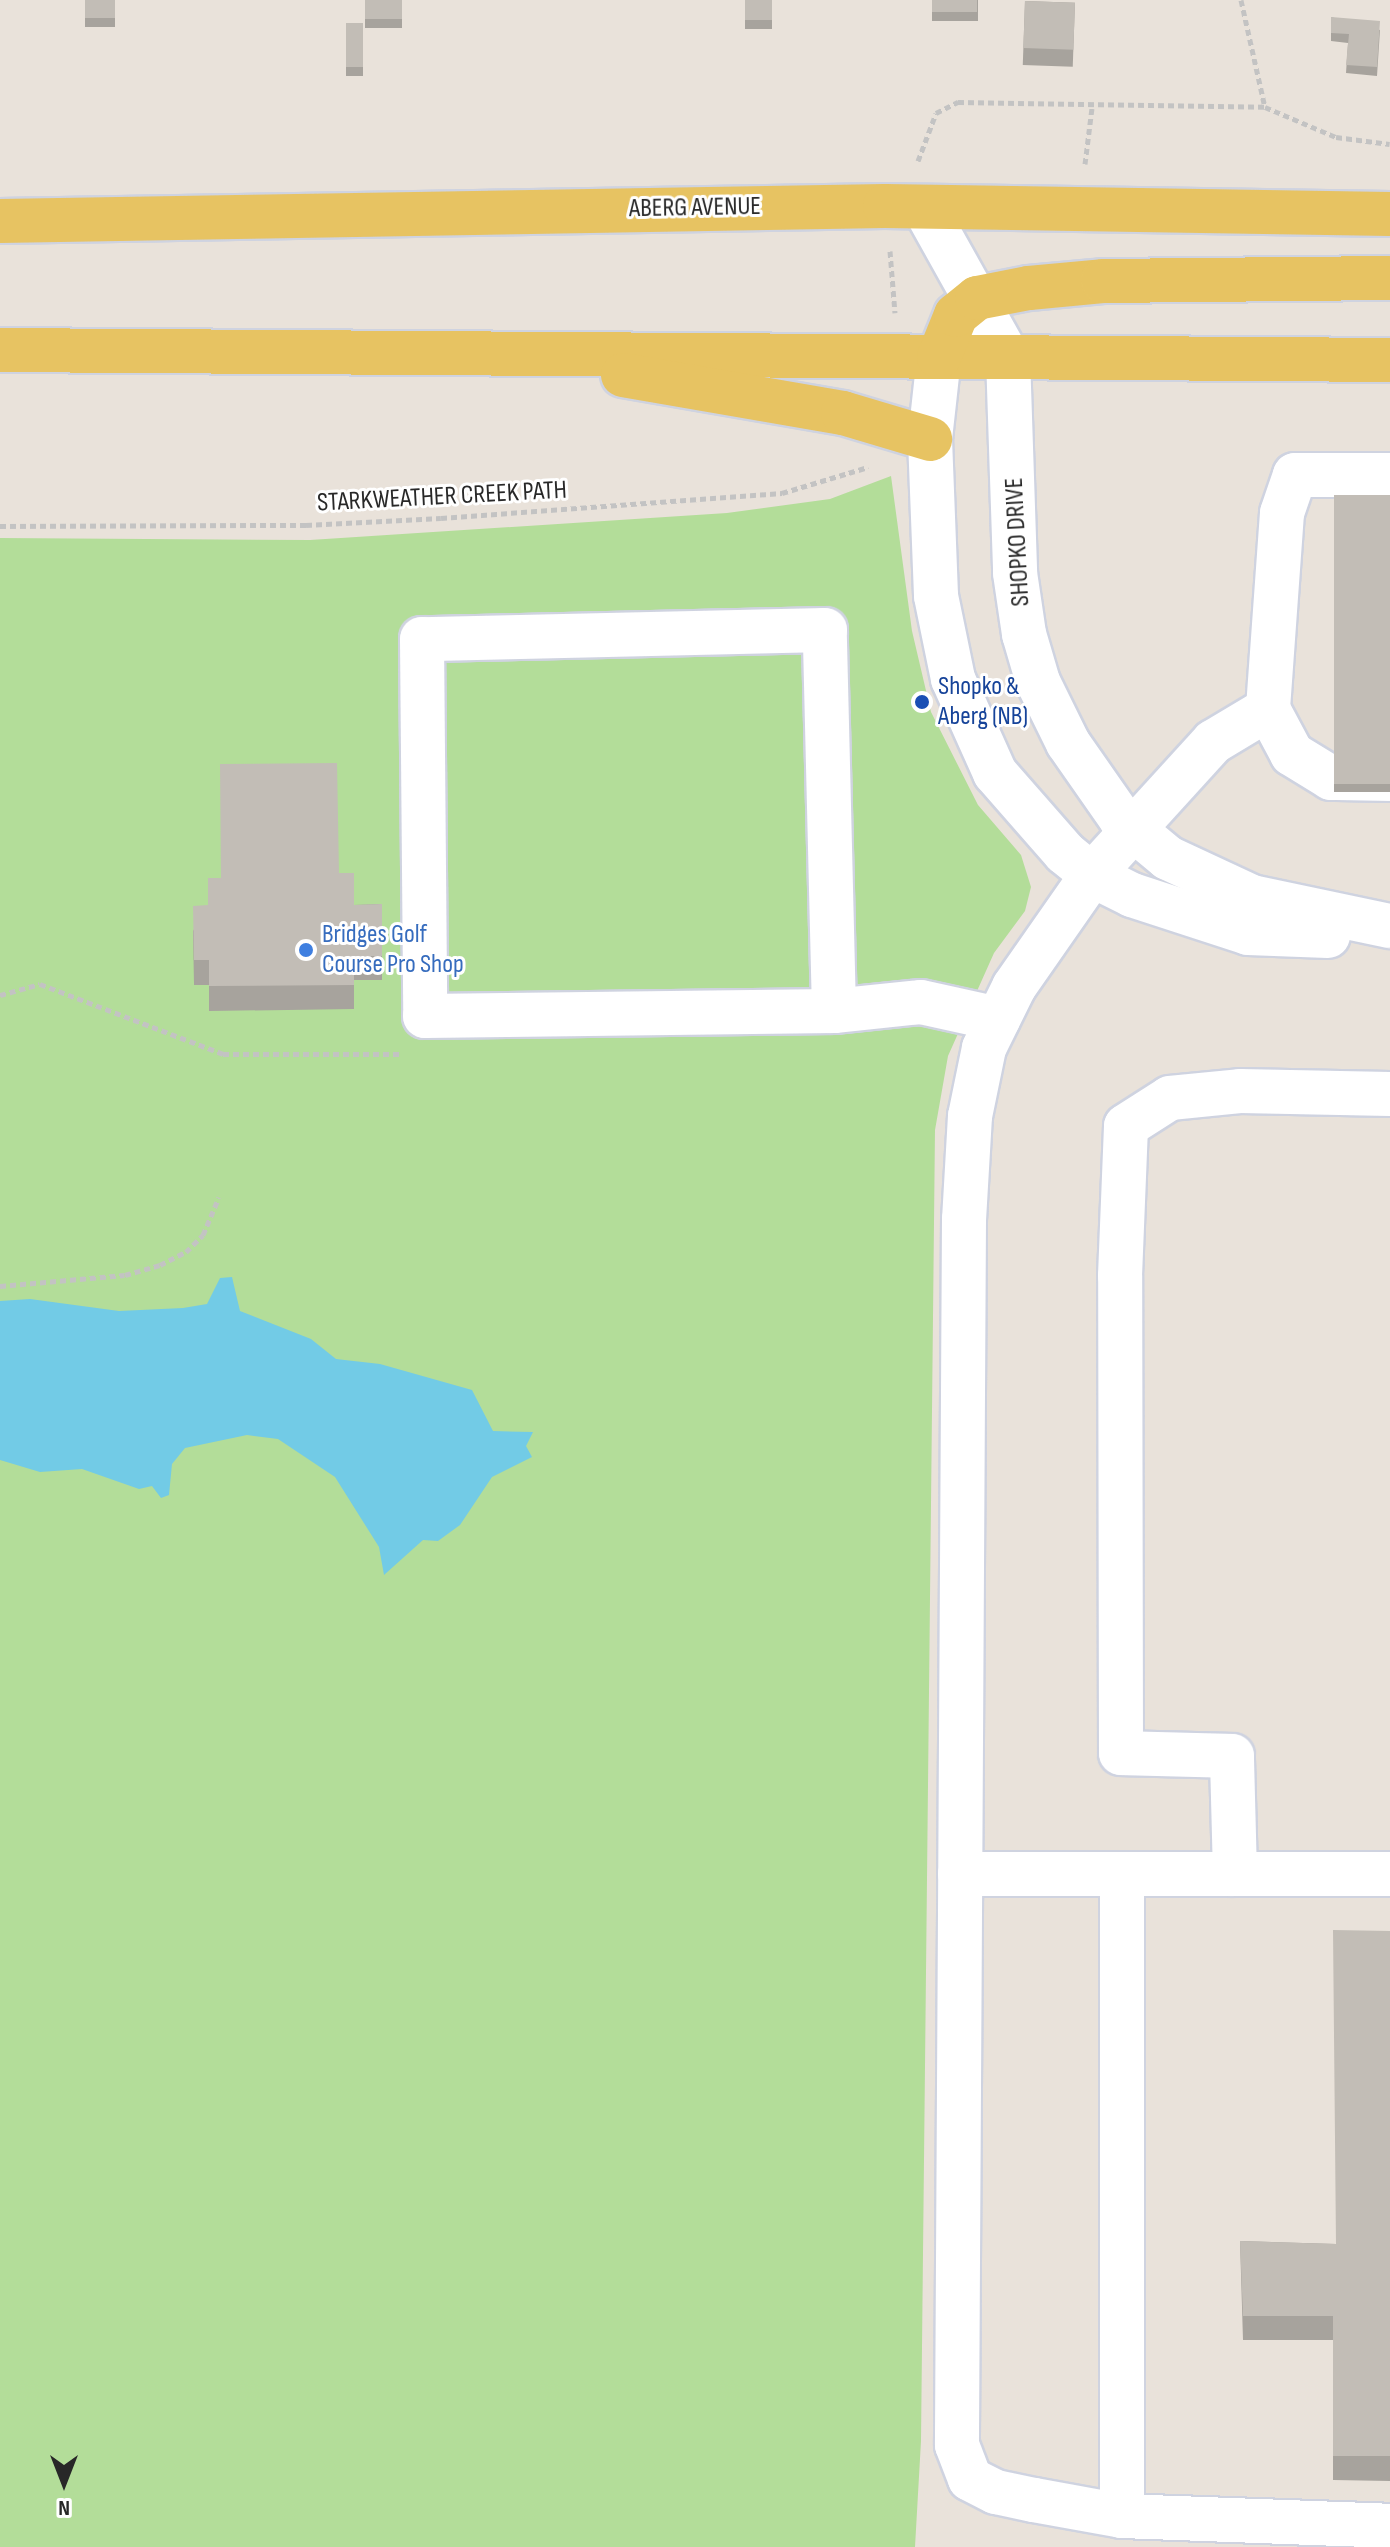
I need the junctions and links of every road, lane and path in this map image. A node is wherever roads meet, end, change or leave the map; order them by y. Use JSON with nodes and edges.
{"nodes":[{"id":1,"x":1241,"y":0,"type":"edge"},
{"id":2,"x":1265,"y":107,"type":"dead end"},
{"id":3,"x":1092,"y":108,"type":"dead end"},
{"id":4,"x":1083,"y":181,"type":"dead end"},
{"id":5,"x":924,"y":207,"type":"junction"},
{"id":6,"x":1390,"y":214,"type":"edge"},
{"id":7,"x":0,"y":221,"type":"edge"},
{"id":8,"x":1390,"y":278,"type":"edge"},
{"id":9,"x":977,"y":298,"type":"junction"},
{"id":10,"x":0,"y":350,"type":"edge"},
{"id":11,"x":527,"y":354,"type":"junction"},
{"id":12,"x":939,"y":357,"type":"junction"},
{"id":13,"x":1008,"y":357,"type":"junction"},
{"id":14,"x":1390,"y":360,"type":"edge"},
{"id":15,"x":930,"y":439,"type":"junction"},
{"id":16,"x":879,"y":460,"type":"dead end"},
{"id":17,"x":1390,"y":475,"type":"edge"},
{"id":18,"x":0,"y":526,"type":"edge"},
{"id":19,"x":1268,"y":709,"type":"junction"},
{"id":20,"x":1390,"y":779,"type":"edge"},
{"id":21,"x":1132,"y":828,"type":"junction"},
{"id":22,"x":1092,"y":875,"type":"junction"},
{"id":23,"x":1390,"y":926,"type":"edge"},
{"id":24,"x":1390,"y":932,"type":"edge"},
{"id":25,"x":0,"y":995,"type":"edge"},
{"id":26,"x":834,"y":1011,"type":"junction"},
{"id":27,"x":444,"y":1016,"type":"junction"},
{"id":28,"x":998,"y":1019,"type":"junction"},
{"id":29,"x":1390,"y":1094,"type":"edge"},
{"id":30,"x":219,"y":1197,"type":"dead end"},
{"id":31,"x":0,"y":1286,"type":"edge"},
{"id":32,"x":960,"y":1874,"type":"junction"},
{"id":33,"x":1122,"y":1874,"type":"junction"},
{"id":34,"x":1235,"y":1874,"type":"junction"},
{"id":35,"x":1390,"y":1874,"type":"edge"},
{"id":36,"x":1122,"y":2516,"type":"junction"},
{"id":37,"x":1390,"y":2526,"type":"edge"}],
"edges":[{"from":1,"to":2,"type":"path"},
{"from":3,"to":4,"type":"path"},
{"from":5,"to":6,"type":"main road","name":"ABERG AVENUE"},
{"from":5,"to":7,"type":"main road","name":"ABERG AVENUE"},
{"from":5,"to":9,"type":"street","name":"SHOPKO DRIVE"},
{"from":8,"to":9,"type":"main road"},
{"from":9,"to":12,"type":"main road"},
{"from":9,"to":13,"type":"street","name":"SHOPKO DRIVE"},
{"from":10,"to":11,"type":"main road"},
{"from":11,"to":12,"type":"main road"},
{"from":11,"to":15,"type":"main road"},
{"from":12,"to":13,"type":"main road"},
{"from":12,"to":15,"type":"street"},
{"from":13,"to":14,"type":"main road"},
{"from":13,"to":21,"type":"street","name":"SHOPKO DRIVE"},
{"from":15,"to":22,"type":"street"},
{"from":16,"to":18,"type":"path","name":"STARKWEATHER CREEK PATH"},
{"from":17,"to":19,"type":"street"},
{"from":19,"to":20,"type":"street"},
{"from":19,"to":21,"type":"street"},
{"from":21,"to":22,"type":"street"},
{"from":21,"to":23,"type":"street","name":"SHOPKO DRIVE"},
{"from":22,"to":24,"type":"street"},
{"from":22,"to":28,"type":"street"},
{"from":25,"to":27,"type":"path"},
{"from":26,"to":27,"type":"street"},
{"from":26,"to":27,"type":"street"},
{"from":26,"to":28,"type":"street"},
{"from":28,"to":32,"type":"street"},
{"from":29,"to":34,"type":"street"},
{"from":30,"to":31,"type":"path"},
{"from":32,"to":33,"type":"street"},
{"from":32,"to":36,"type":"street"},
{"from":33,"to":34,"type":"street"},
{"from":33,"to":36,"type":"street"},
{"from":34,"to":35,"type":"street"},
{"from":36,"to":37,"type":"street"}]}
